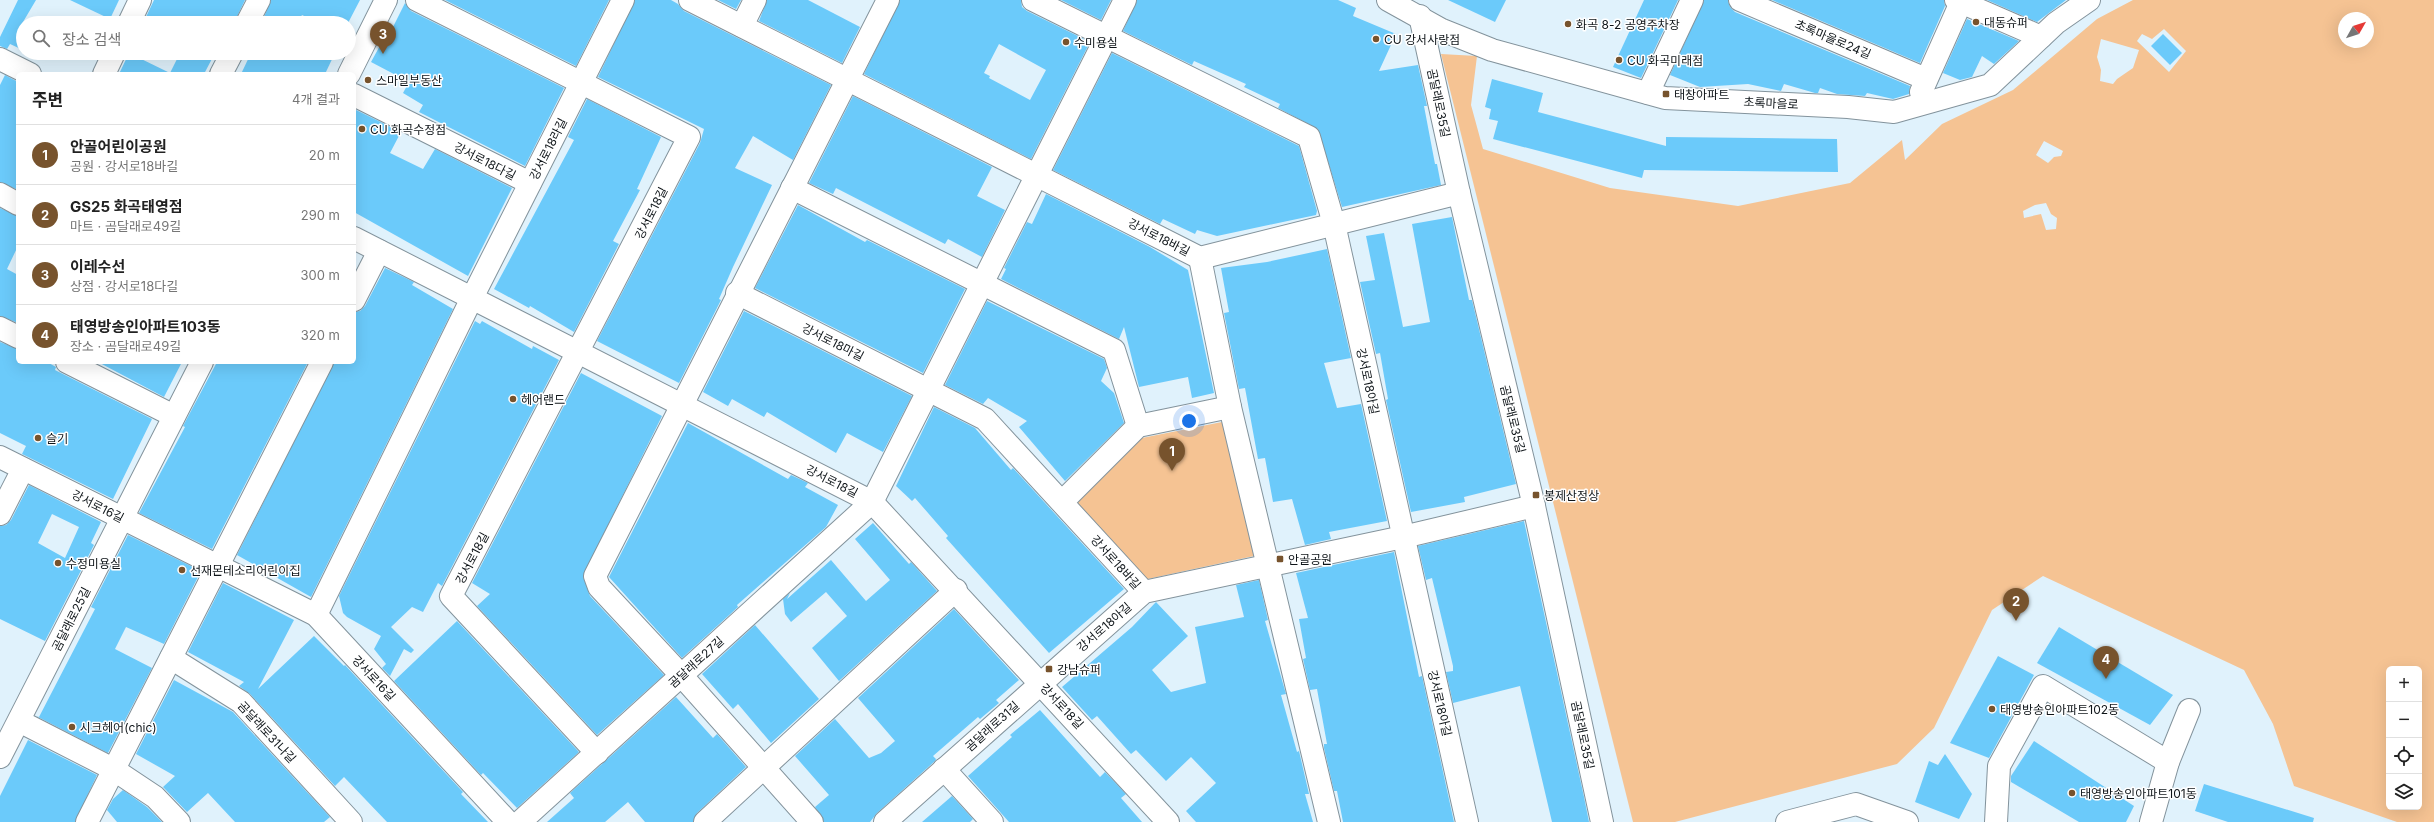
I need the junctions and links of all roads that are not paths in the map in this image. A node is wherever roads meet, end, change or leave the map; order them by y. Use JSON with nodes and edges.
{"nodes":[{"id":1,"x":140,"y":0,"type":"edge"},
{"id":2,"x":259,"y":0,"type":"edge"},
{"id":3,"x":386,"y":0,"type":"edge"},
{"id":4,"x":417,"y":0,"type":"edge"},
{"id":5,"x":624,"y":0,"type":"edge"},
{"id":6,"x":690,"y":0,"type":"edge"},
{"id":7,"x":755,"y":0,"type":"edge"},
{"id":8,"x":888,"y":0,"type":"edge"},
{"id":9,"x":1033,"y":0,"type":"edge"},
{"id":10,"x":1125,"y":0,"type":"edge"},
{"id":11,"x":1388,"y":0,"type":"edge"},
{"id":12,"x":1692,"y":0,"type":"edge"},
{"id":13,"x":1740,"y":0,"type":"edge"},
{"id":14,"x":2089,"y":0,"type":"edge"},
{"id":15,"x":1960,"y":1,"type":"edge"},
{"id":16,"x":1423,"y":8,"type":"edge"},
{"id":17,"x":132,"y":16,"type":"edge"},
{"id":18,"x":251,"y":16,"type":"edge"},
{"id":19,"x":742,"y":26,"type":"junction"},
{"id":20,"x":1108,"y":36,"type":"junction"},
{"id":21,"x":2041,"y":37,"type":"junction"},
{"id":22,"x":0,"y":59,"type":"edge"},
{"id":23,"x":111,"y":60,"type":"edge"},
{"id":24,"x":228,"y":60,"type":"edge"},
{"id":25,"x":356,"y":60,"type":"edge"},
{"id":26,"x":356,"y":60,"type":"edge"},
{"id":27,"x":26,"y":72,"type":"edge"},
{"id":28,"x":105,"y":72,"type":"edge"},
{"id":29,"x":222,"y":72,"type":"edge"},
{"id":30,"x":350,"y":72,"type":"edge"},
{"id":31,"x":1926,"y":79,"type":"junction"},
{"id":32,"x":848,"y":80,"type":"junction"},
{"id":33,"x":582,"y":83,"type":"junction"},
{"id":34,"x":1648,"y":93,"type":"junction"},
{"id":35,"x":356,"y":96,"type":"edge"},
{"id":36,"x":1916,"y":106,"type":"junction"},
{"id":37,"x":1037,"y":175,"type":"junction"},
{"id":38,"x":530,"y":183,"type":"junction"},
{"id":39,"x":792,"y":188,"type":"junction"},
{"id":40,"x":1459,"y":193,"type":"junction"},
{"id":41,"x":0,"y":194,"type":"edge"},
{"id":42,"x":16,"y":203,"type":"edge"},
{"id":43,"x":1334,"y":224,"type":"junction"},
{"id":44,"x":356,"y":239,"type":"edge"},
{"id":45,"x":379,"y":251,"type":"junction"},
{"id":46,"x":1200,"y":258,"type":"junction"},
{"id":47,"x":982,"y":285,"type":"junction"},
{"id":48,"x":738,"y":293,"type":"junction"},
{"id":49,"x":356,"y":296,"type":"edge"},
{"id":50,"x":472,"y":298,"type":"junction"},
{"id":51,"x":0,"y":328,"type":"edge"},
{"id":52,"x":16,"y":336,"type":"edge"},
{"id":53,"x":580,"y":352,"type":"junction"},
{"id":54,"x":71,"y":364,"type":"edge"},
{"id":55,"x":201,"y":364,"type":"edge"},
{"id":56,"x":321,"y":364,"type":"edge"},
{"id":57,"x":928,"y":391,"type":"junction"},
{"id":58,"x":683,"y":404,"type":"junction"},
{"id":59,"x":1230,"y":407,"type":"junction"},
{"id":60,"x":174,"y":416,"type":"junction"},
{"id":61,"x":1138,"y":426,"type":"junction"},
{"id":62,"x":0,"y":458,"type":"edge"},
{"id":63,"x":23,"y":469,"type":"junction"},
{"id":64,"x":1063,"y":501,"type":"junction"},
{"id":65,"x":872,"y":502,"type":"junction"},
{"id":66,"x":1534,"y":506,"type":"junction"},
{"id":67,"x":0,"y":514,"type":"edge"},
{"id":68,"x":122,"y":518,"type":"junction"},
{"id":69,"x":1403,"y":537,"type":"junction"},
{"id":70,"x":217,"y":566,"type":"junction"},
{"id":71,"x":1268,"y":566,"type":"junction"},
{"id":72,"x":956,"y":590,"type":"junction"},
{"id":73,"x":1144,"y":592,"type":"junction"},
{"id":74,"x":316,"y":615,"type":"junction"},
{"id":75,"x":171,"y":658,"type":"junction"},
{"id":76,"x":681,"y":675,"type":"junction"},
{"id":77,"x":1040,"y":683,"type":"junction"},
{"id":78,"x":2189,"y":710,"type":"dead end"},
{"id":79,"x":19,"y":721,"type":"junction"},
{"id":80,"x":597,"y":753,"type":"junction"},
{"id":81,"x":0,"y":757,"type":"edge"},
{"id":82,"x":2168,"y":762,"type":"junction"},
{"id":83,"x":764,"y":768,"type":"junction"},
{"id":84,"x":113,"y":769,"type":"junction"},
{"id":85,"x":944,"y":769,"type":"junction"},
{"id":86,"x":343,"y":819,"type":"edge"},
{"id":87,"x":87,"y":822,"type":"edge"},
{"id":88,"x":179,"y":822,"type":"edge"},
{"id":89,"x":508,"y":822,"type":"edge"},
{"id":90,"x":520,"y":822,"type":"edge"},
{"id":91,"x":705,"y":822,"type":"edge"},
{"id":92,"x":812,"y":822,"type":"edge"},
{"id":93,"x":885,"y":822,"type":"edge"},
{"id":94,"x":992,"y":822,"type":"edge"},
{"id":95,"x":1168,"y":822,"type":"edge"},
{"id":96,"x":1329,"y":822,"type":"edge"},
{"id":97,"x":1466,"y":822,"type":"edge"},
{"id":98,"x":1602,"y":822,"type":"edge"},
{"id":99,"x":1787,"y":822,"type":"edge"},
{"id":100,"x":1907,"y":822,"type":"edge"},
{"id":101,"x":1996,"y":822,"type":"edge"},
{"id":102,"x":2151,"y":822,"type":"edge"}],
"edges":[{"from":1,"to":17,"type":"street"},
{"from":2,"to":18,"type":"street"},
{"from":3,"to":26,"type":"street"},
{"from":4,"to":33,"type":"street"},
{"from":5,"to":33,"type":"street","name":"강서로18라길"},
{"from":6,"to":19,"type":"street"},
{"from":7,"to":19,"type":"street"},
{"from":8,"to":32,"type":"street"},
{"from":9,"to":20,"type":"street"},
{"from":10,"to":20,"type":"street"},
{"from":11,"to":16,"type":"street","name":"초록마을로"},
{"from":12,"to":34,"type":"street"},
{"from":13,"to":31,"type":"street","name":"초록마을로24길"},
{"from":14,"to":21,"type":"street","name":"초록마을로"},
{"from":15,"to":21,"type":"street"},
{"from":15,"to":31,"type":"street"},
{"from":16,"to":34,"type":"street","name":"초록마을로"},
{"from":16,"to":40,"type":"street","name":"곰달래로35길"},
{"from":19,"to":32,"type":"street"},
{"from":20,"to":37,"type":"street"},
{"from":20,"to":43,"type":"street"},
{"from":21,"to":36,"type":"street","name":"초록마을로"},
{"from":22,"to":27,"type":"street"},
{"from":23,"to":28,"type":"street"},
{"from":24,"to":29,"type":"street"},
{"from":25,"to":30,"type":"street"},
{"from":31,"to":36,"type":"street"},
{"from":32,"to":37,"type":"street"},
{"from":32,"to":39,"type":"street"},
{"from":33,"to":38,"type":"street","name":"강서로18라길"},
{"from":33,"to":53,"type":"street","name":"강서로18길"},
{"from":34,"to":36,"type":"street","name":"초록마을로"},
{"from":35,"to":38,"type":"street","name":"강서로18다길"},
{"from":37,"to":46,"type":"street","name":"강서로18바길"},
{"from":37,"to":47,"type":"street"},
{"from":38,"to":50,"type":"street","name":"강서로18라길"},
{"from":39,"to":47,"type":"street"},
{"from":39,"to":48,"type":"street"},
{"from":40,"to":43,"type":"street","name":"강서로18바길"},
{"from":40,"to":66,"type":"street","name":"곰달래로35길"},
{"from":41,"to":42,"type":"street"},
{"from":43,"to":46,"type":"street","name":"강서로18바길"},
{"from":43,"to":69,"type":"street","name":"강서로18아길"},
{"from":44,"to":45,"type":"street","name":"강서로18길"},
{"from":45,"to":49,"type":"street"},
{"from":45,"to":50,"type":"street","name":"강서로18길"},
{"from":46,"to":59,"type":"street"},
{"from":47,"to":57,"type":"street"},
{"from":47,"to":61,"type":"street"},
{"from":48,"to":57,"type":"street","name":"강서로18마길"},
{"from":48,"to":58,"type":"street"},
{"from":50,"to":53,"type":"street","name":"강서로18길"},
{"from":50,"to":74,"type":"street"},
{"from":51,"to":52,"type":"street"},
{"from":53,"to":58,"type":"street","name":"강서로18길"},
{"from":53,"to":80,"type":"street","name":"강서로18길"},
{"from":54,"to":60,"type":"street"},
{"from":55,"to":60,"type":"street","name":"곰달래로25길"},
{"from":56,"to":70,"type":"street"},
{"from":57,"to":64,"type":"street","name":"강서로18바길"},
{"from":57,"to":65,"type":"street"},
{"from":58,"to":65,"type":"street","name":"강서로18길"},
{"from":58,"to":76,"type":"street"},
{"from":59,"to":61,"type":"street"},
{"from":59,"to":71,"type":"street"},
{"from":60,"to":68,"type":"street","name":"곰달래로25길"},
{"from":61,"to":64,"type":"street"},
{"from":62,"to":63,"type":"street","name":"강서로16길"},
{"from":63,"to":67,"type":"street"},
{"from":63,"to":68,"type":"street","name":"강서로16길"},
{"from":64,"to":73,"type":"street","name":"강서로18바길"},
{"from":65,"to":72,"type":"street","name":"강서로18길"},
{"from":65,"to":76,"type":"street","name":"곰달래로27길"},
{"from":66,"to":69,"type":"street","name":"강서로18아길"},
{"from":66,"to":98,"type":"street","name":"곰달래로35길"},
{"from":68,"to":70,"type":"street","name":"강서로16길"},
{"from":68,"to":79,"type":"street","name":"곰달래로25길"},
{"from":69,"to":71,"type":"street","name":"강서로18아길"},
{"from":69,"to":97,"type":"street","name":"강서로18아길"},
{"from":70,"to":74,"type":"street","name":"강서로16길"},
{"from":70,"to":75,"type":"street"},
{"from":71,"to":73,"type":"street","name":"강서로18아길"},
{"from":71,"to":96,"type":"street"},
{"from":72,"to":77,"type":"street","name":"강서로18길"},
{"from":72,"to":83,"type":"street"},
{"from":73,"to":77,"type":"street","name":"강서로18아길"},
{"from":74,"to":89,"type":"street","name":"강서로16길"},
{"from":75,"to":84,"type":"street"},
{"from":75,"to":86,"type":"street","name":"곰달래로31나길"},
{"from":76,"to":80,"type":"street","name":"곰달래로27길"},
{"from":76,"to":83,"type":"street"},
{"from":77,"to":85,"type":"street","name":"곰달래로31길"},
{"from":77,"to":95,"type":"street","name":"강서로18길"},
{"from":78,"to":82,"type":"street"},
{"from":79,"to":81,"type":"street","name":"곰달래로25길"},
{"from":79,"to":84,"type":"street"},
{"from":80,"to":90,"type":"street","name":"곰달래로27길"},
{"from":82,"to":101,"type":"street"},
{"from":82,"to":102,"type":"street"},
{"from":83,"to":91,"type":"street"},
{"from":83,"to":92,"type":"street"},
{"from":84,"to":87,"type":"street"},
{"from":84,"to":88,"type":"street"},
{"from":85,"to":93,"type":"street","name":"곰달래로31길"},
{"from":85,"to":94,"type":"street"},
{"from":99,"to":100,"type":"street"}]}
